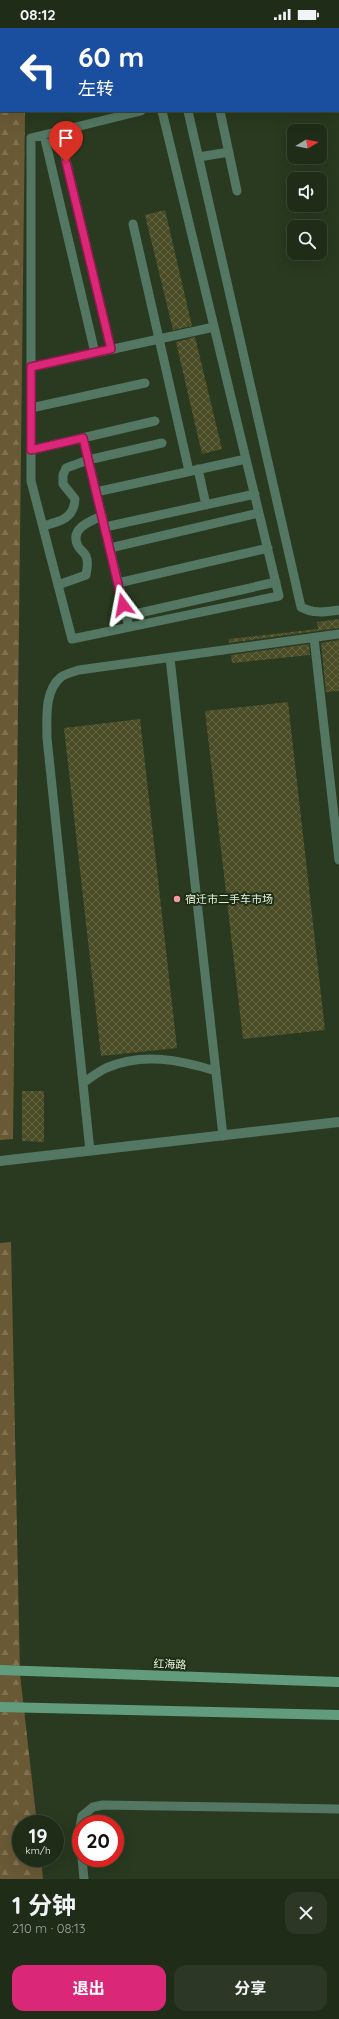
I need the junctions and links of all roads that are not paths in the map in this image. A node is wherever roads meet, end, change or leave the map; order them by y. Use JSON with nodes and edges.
{"nodes":[{"id":1,"x":137,"y":112,"type":"edge"},
{"id":2,"x":162,"y":112,"type":"edge"},
{"id":3,"x":188,"y":112,"type":"edge"},
{"id":4,"x":220,"y":112,"type":"edge"},
{"id":5,"x":59,"y":131,"type":"junction"},
{"id":6,"x":44,"y":135,"type":"junction"},
{"id":7,"x":229,"y":152,"type":"junction"},
{"id":8,"x":199,"y":157,"type":"junction"},
{"id":9,"x":237,"y":191,"type":"dead end"},
{"id":10,"x":133,"y":224,"type":"dead end"},
{"id":11,"x":214,"y":327,"type":"junction"},
{"id":12,"x":159,"y":339,"type":"junction"},
{"id":13,"x":111,"y":349,"type":"junction"},
{"id":14,"x":95,"y":353,"type":"junction"},
{"id":15,"x":31,"y":367,"type":"junction"},
{"id":16,"x":145,"y":383,"type":"dead end"},
{"id":17,"x":31,"y":408,"type":"junction"},
{"id":18,"x":155,"y":421,"type":"dead end"},
{"id":19,"x":83,"y":438,"type":"junction"},
{"id":20,"x":162,"y":443,"type":"dead end"},
{"id":21,"x":31,"y":450,"type":"junction"},
{"id":22,"x":246,"y":459,"type":"junction"},
{"id":23,"x":88,"y":460,"type":"junction"},
{"id":24,"x":194,"y":470,"type":"junction"},
{"id":25,"x":96,"y":492,"type":"junction"},
{"id":26,"x":255,"y":494,"type":"junction"},
{"id":27,"x":206,"y":505,"type":"junction"},
{"id":28,"x":259,"y":513,"type":"junction"},
{"id":29,"x":102,"y":516,"type":"junction"},
{"id":30,"x":43,"y":526,"type":"junction"},
{"id":31,"x":105,"y":526,"type":"junction"},
{"id":32,"x":110,"y":548,"type":"junction"},
{"id":33,"x":268,"y":548,"type":"junction"},
{"id":34,"x":276,"y":582,"type":"junction"},
{"id":35,"x":118,"y":583,"type":"junction"},
{"id":36,"x":58,"y":585,"type":"junction"},
{"id":37,"x":339,"y":610,"type":"edge"},
{"id":38,"x":126,"y":616,"type":"junction"},
{"id":39,"x":129,"y":627,"type":"junction"},
{"id":40,"x":339,"y":634,"type":"edge"},
{"id":41,"x":314,"y":638,"type":"junction"},
{"id":42,"x":170,"y":658,"type":"junction"},
{"id":43,"x":339,"y":860,"type":"edge"},
{"id":44,"x":216,"y":1071,"type":"junction"},
{"id":45,"x":83,"y":1083,"type":"junction"},
{"id":46,"x":339,"y":1122,"type":"edge"},
{"id":47,"x":223,"y":1136,"type":"junction"},
{"id":48,"x":90,"y":1151,"type":"junction"},
{"id":49,"x":0,"y":1161,"type":"edge"},
{"id":50,"x":0,"y":1670,"type":"edge"},
{"id":51,"x":339,"y":1682,"type":"edge"},
{"id":52,"x":0,"y":1707,"type":"edge"},
{"id":53,"x":339,"y":1716,"type":"edge"},
{"id":54,"x":339,"y":1809,"type":"edge"},
{"id":55,"x":83,"y":1815,"type":"edge"},
{"id":56,"x":83,"y":1867,"type":"edge"},
{"id":57,"x":84,"y":1879,"type":"edge"}],
"edges":[{"from":1,"to":5,"type":"lane"},
{"from":2,"to":11,"type":"lane"},
{"from":3,"to":8,"type":"lane"},
{"from":4,"to":7,"type":"lane"},
{"from":5,"to":6,"type":"lane"},
{"from":5,"to":13,"type":"lane"},
{"from":6,"to":14,"type":"lane"},
{"from":6,"to":15,"type":"lane"},
{"from":7,"to":8,"type":"lane"},
{"from":7,"to":9,"type":"lane"},
{"from":8,"to":37,"type":"lane"},
{"from":10,"to":12,"type":"lane"},
{"from":11,"to":12,"type":"lane"},
{"from":11,"to":22,"type":"lane"},
{"from":12,"to":13,"type":"lane"},
{"from":12,"to":24,"type":"lane"},
{"from":13,"to":14,"type":"lane"},
{"from":14,"to":15,"type":"lane"},
{"from":15,"to":17,"type":"lane"},
{"from":16,"to":17,"type":"lane"},
{"from":17,"to":21,"type":"lane"},
{"from":18,"to":19,"type":"lane"},
{"from":19,"to":21,"type":"lane"},
{"from":19,"to":23,"type":"lane"},
{"from":20,"to":23,"type":"lane"},
{"from":21,"to":30,"type":"lane"},
{"from":22,"to":24,"type":"lane"},
{"from":22,"to":26,"type":"lane"},
{"from":23,"to":25,"type":"lane"},
{"from":23,"to":30,"type":"lane"},
{"from":24,"to":25,"type":"lane"},
{"from":24,"to":27,"type":"lane"},
{"from":25,"to":29,"type":"lane"},
{"from":26,"to":27,"type":"lane"},
{"from":26,"to":28,"type":"lane"},
{"from":27,"to":31,"type":"lane"},
{"from":28,"to":32,"type":"lane"},
{"from":28,"to":33,"type":"lane"},
{"from":29,"to":31,"type":"lane"},
{"from":29,"to":36,"type":"lane"},
{"from":30,"to":36,"type":"lane"},
{"from":31,"to":32,"type":"lane"},
{"from":32,"to":35,"type":"lane"},
{"from":33,"to":34,"type":"lane"},
{"from":33,"to":35,"type":"lane"},
{"from":34,"to":38,"type":"lane"},
{"from":34,"to":39,"type":"lane"},
{"from":35,"to":38,"type":"lane"},
{"from":36,"to":39,"type":"lane"},
{"from":38,"to":39,"type":"lane"},
{"from":40,"to":41,"type":"lane"},
{"from":41,"to":42,"type":"lane"},
{"from":41,"to":43,"type":"lane"},
{"from":42,"to":44,"type":"lane"},
{"from":42,"to":45,"type":"lane"},
{"from":44,"to":45,"type":"lane"},
{"from":44,"to":47,"type":"lane"},
{"from":45,"to":48,"type":"lane"},
{"from":46,"to":47,"type":"street"},
{"from":47,"to":48,"type":"street"},
{"from":48,"to":49,"type":"street"},
{"from":50,"to":51,"type":"street","name":"红海路"},
{"from":52,"to":53,"type":"street"},
{"from":54,"to":55,"type":"lane"},
{"from":56,"to":57,"type":"lane"}]}
